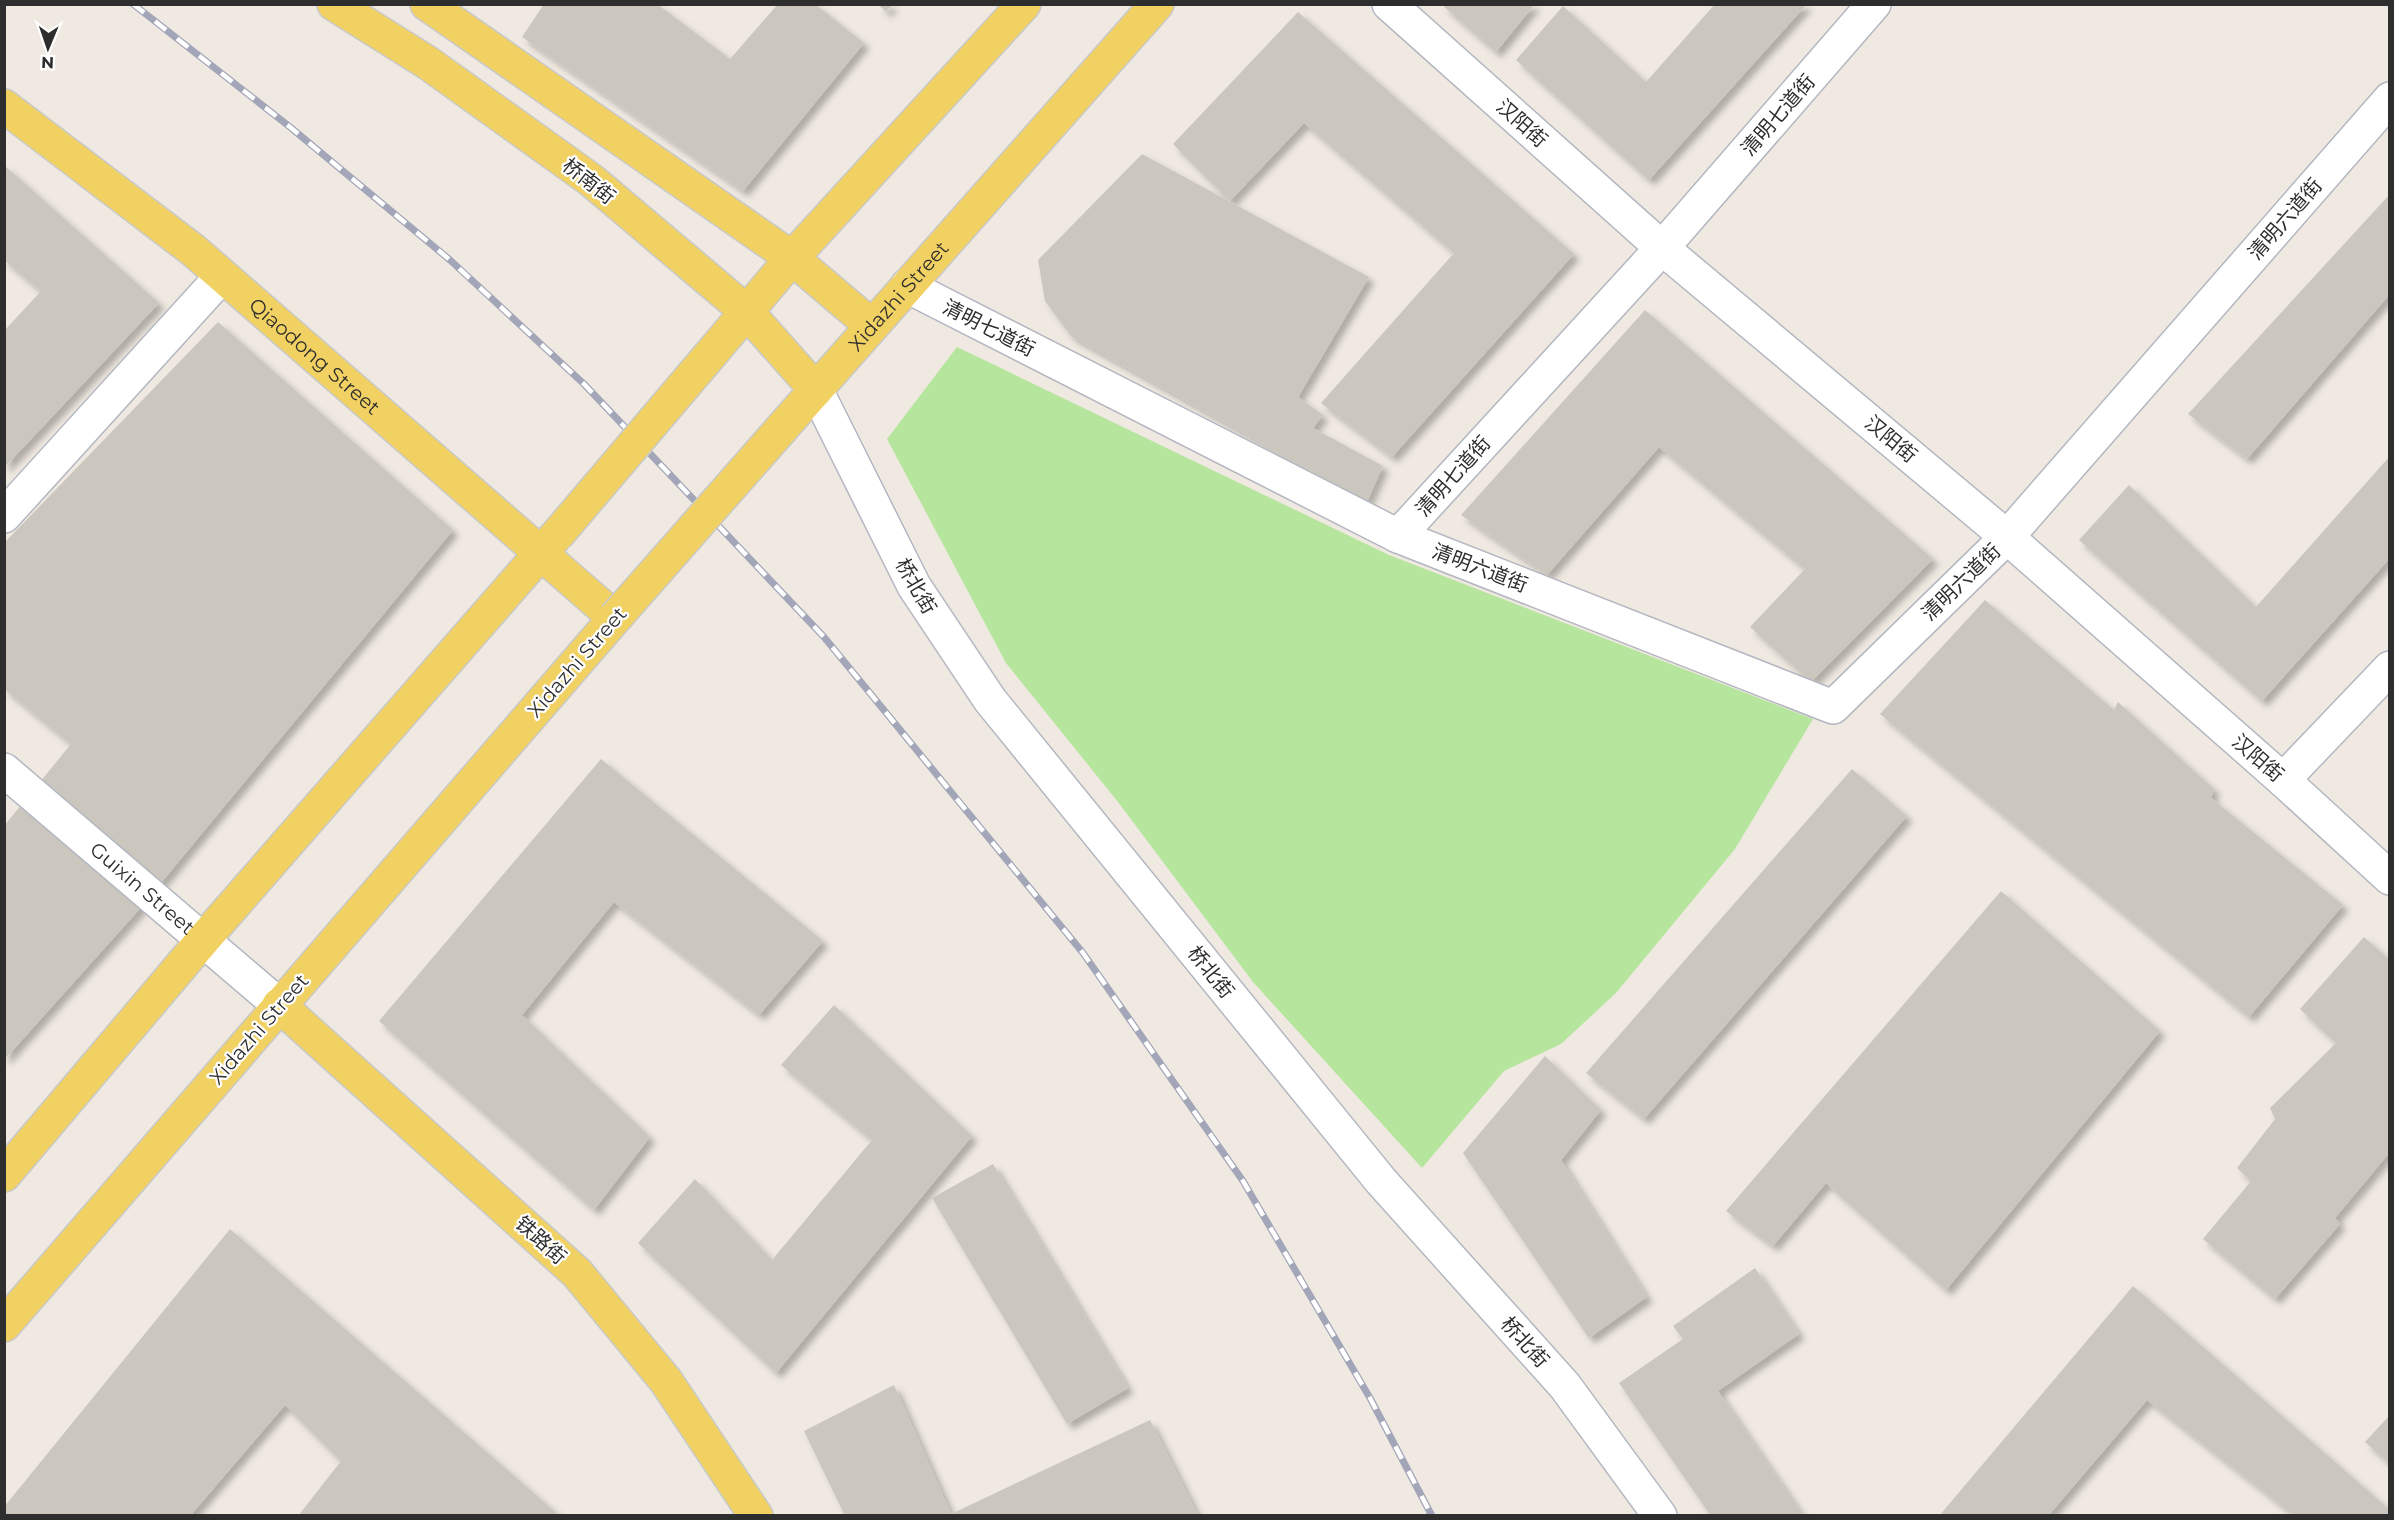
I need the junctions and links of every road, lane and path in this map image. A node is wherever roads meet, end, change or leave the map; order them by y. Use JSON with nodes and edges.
{"nodes":[{"id":1,"x":334,"y":4,"type":"edge"},
{"id":2,"x":427,"y":4,"type":"edge"},
{"id":3,"x":1024,"y":4,"type":"edge"},
{"id":4,"x":1157,"y":4,"type":"edge"},
{"id":5,"x":1389,"y":4,"type":"edge"},
{"id":6,"x":1874,"y":4,"type":"edge"},
{"id":7,"x":2390,"y":99,"type":"edge"},
{"id":8,"x":4,"y":106,"type":"edge"},
{"id":9,"x":1662,"y":248,"type":"junction"},
{"id":10,"x":792,"y":258,"type":"junction"},
{"id":11,"x":222,"y":276,"type":"junction"},
{"id":12,"x":907,"y":286,"type":"junction"},
{"id":13,"x":747,"y":312,"type":"junction"},
{"id":14,"x":872,"y":326,"type":"junction"},
{"id":15,"x":816,"y":390,"type":"junction"},
{"id":16,"x":4,"y":516,"type":"edge"},
{"id":17,"x":1398,"y":536,"type":"junction"},
{"id":18,"x":2007,"y":537,"type":"junction"},
{"id":19,"x":549,"y":545,"type":"junction"},
{"id":20,"x":615,"y":618,"type":"junction"},
{"id":21,"x":2390,"y":668,"type":"edge"},
{"id":22,"x":4,"y":770,"type":"edge"},
{"id":23,"x":2283,"y":780,"type":"junction"},
{"id":24,"x":2390,"y":878,"type":"edge"},
{"id":25,"x":203,"y":940,"type":"junction"},
{"id":26,"x":279,"y":1005,"type":"junction"},
{"id":27,"x":4,"y":1175,"type":"edge"},
{"id":28,"x":4,"y":1325,"type":"edge"},
{"id":29,"x":756,"y":1515,"type":"edge"},
{"id":30,"x":1660,"y":1515,"type":"edge"}],
"edges":[{"from":1,"to":13,"type":"main road","name":"桥南街"},
{"from":2,"to":10,"type":"main road"},
{"from":3,"to":10,"type":"main road"},
{"from":4,"to":12,"type":"main road","name":"Xidazhi Street"},
{"from":5,"to":9,"type":"street","name":"汉阳街"},
{"from":6,"to":9,"type":"street","name":"清明七道街"},
{"from":7,"to":18,"type":"street","name":"清明六道街"},
{"from":8,"to":11,"type":"main road","name":"Qiaodong Street"},
{"from":9,"to":17,"type":"street","name":"清明七道街"},
{"from":9,"to":18,"type":"street","name":"汉阳街"},
{"from":10,"to":13,"type":"main road"},
{"from":10,"to":14,"type":"main road"},
{"from":11,"to":16,"type":"street"},
{"from":11,"to":19,"type":"main road","name":"Qiaodong Street"},
{"from":12,"to":14,"type":"main road","name":"Xidazhi Street"},
{"from":12,"to":17,"type":"street","name":"清明七道街"},
{"from":13,"to":15,"type":"main road","name":"桥南街"},
{"from":13,"to":19,"type":"main road","bridge":true},
{"from":14,"to":15,"type":"main road","name":"Xidazhi Street"},
{"from":15,"to":20,"type":"main road","name":"Xidazhi Street","bridge":true},
{"from":15,"to":30,"type":"street","name":"桥北街"},
{"from":17,"to":18,"type":"street","name":"清明六道街"},
{"from":18,"to":23,"type":"street","name":"汉阳街"},
{"from":19,"to":20,"type":"main road","name":"Qiaodong Street"},
{"from":19,"to":25,"type":"main road"},
{"from":20,"to":26,"type":"main road","name":"Xidazhi Street"},
{"from":21,"to":23,"type":"street"},
{"from":22,"to":25,"type":"street","name":"Guixin Street"},
{"from":23,"to":24,"type":"street","name":"汉阳街"},
{"from":25,"to":26,"type":"street","name":"Guixin Street"},
{"from":25,"to":27,"type":"main road"},
{"from":26,"to":28,"type":"main road","name":"Xidazhi Street"},
{"from":26,"to":29,"type":"main road","name":"铁路街"}]}
